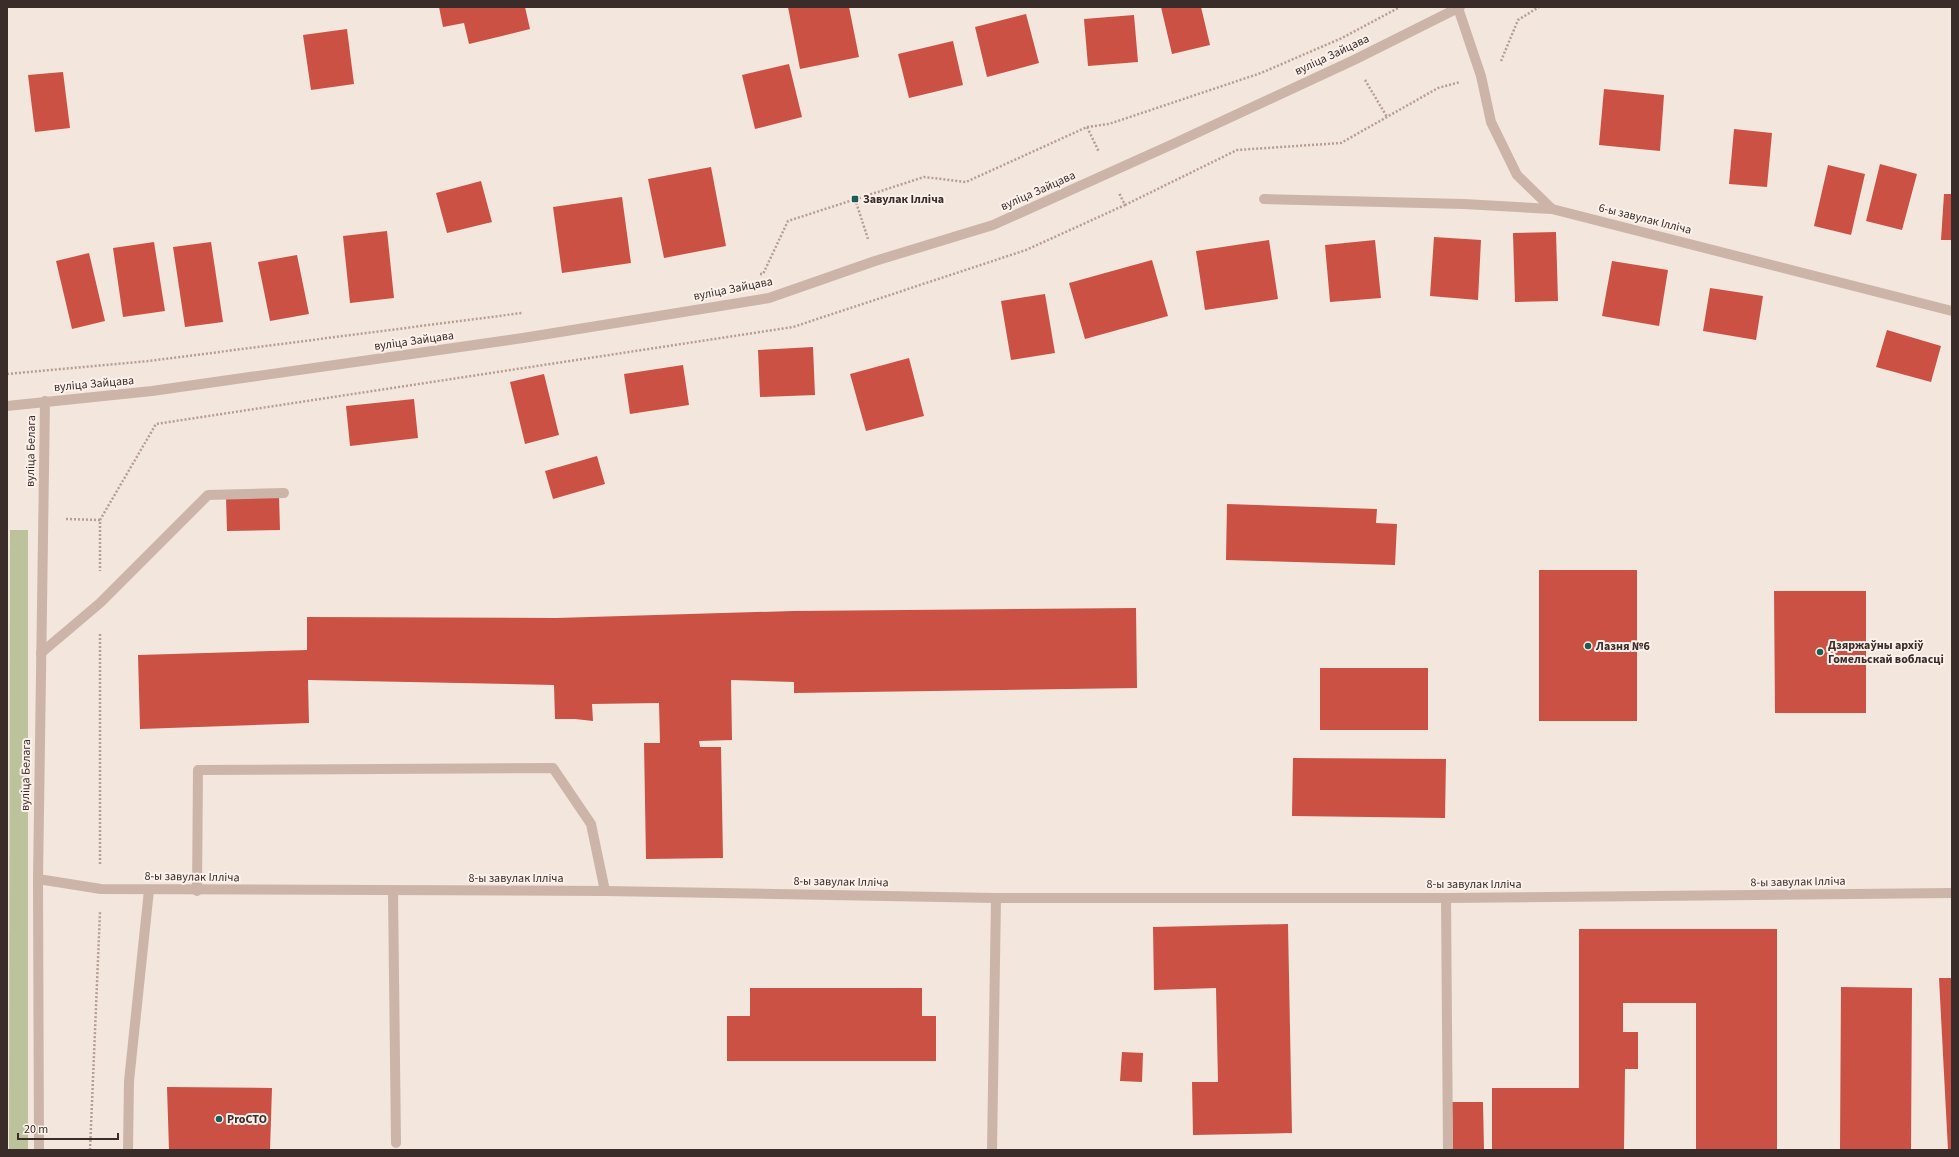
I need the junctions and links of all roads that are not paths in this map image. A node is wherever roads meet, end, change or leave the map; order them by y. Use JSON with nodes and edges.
{"nodes":[{"id":1,"x":1459,"y":7,"type":"edge"},
{"id":2,"x":1264,"y":200,"type":"dead end"},
{"id":3,"x":1552,"y":209,"type":"junction"},
{"id":4,"x":1952,"y":311,"type":"edge"},
{"id":5,"x":45,"y":401,"type":"junction"},
{"id":6,"x":7,"y":406,"type":"edge"},
{"id":7,"x":284,"y":493,"type":"dead end"},
{"id":8,"x":41,"y":653,"type":"junction"},
{"id":9,"x":38,"y":879,"type":"junction"},
{"id":10,"x":149,"y":890,"type":"junction"},
{"id":11,"x":196,"y":891,"type":"junction"},
{"id":12,"x":605,"y":891,"type":"junction"},
{"id":13,"x":393,"y":892,"type":"junction"},
{"id":14,"x":1952,"y":893,"type":"edge"},
{"id":15,"x":996,"y":898,"type":"junction"},
{"id":16,"x":1446,"y":898,"type":"junction"},
{"id":17,"x":396,"y":1143,"type":"dead end"},
{"id":18,"x":38,"y":1150,"type":"edge"},
{"id":19,"x":128,"y":1150,"type":"edge"},
{"id":20,"x":992,"y":1150,"type":"edge"},
{"id":21,"x":1448,"y":1150,"type":"edge"}],
"edges":[{"from":1,"to":3,"type":"street","name":"6-ы завулак Ілліча"},
{"from":1,"to":5,"type":"street","name":"вуліца Зайцава"},
{"from":2,"to":3,"type":"street"},
{"from":3,"to":4,"type":"street","name":"6-ы завулак Ілліча"},
{"from":5,"to":6,"type":"street","name":"вуліца Зайцава"},
{"from":5,"to":8,"type":"street","name":"вуліца Белага"},
{"from":7,"to":8,"type":"street"},
{"from":8,"to":9,"type":"street","name":"вуліца Белага"},
{"from":9,"to":10,"type":"street","name":"8-ы завулак Ілліча"},
{"from":9,"to":18,"type":"street","name":"вуліца Белага"},
{"from":10,"to":11,"type":"street","name":"8-ы завулак Ілліча"},
{"from":10,"to":19,"type":"street"},
{"from":11,"to":12,"type":"street"},
{"from":11,"to":13,"type":"street","name":"8-ы завулак Ілліча"},
{"from":12,"to":13,"type":"street","name":"8-ы завулак Ілліча"},
{"from":12,"to":15,"type":"street","name":"8-ы завулак Ілліча"},
{"from":13,"to":17,"type":"street"},
{"from":14,"to":16,"type":"street","name":"8-ы завулак Ілліча"},
{"from":15,"to":16,"type":"street","name":"8-ы завулак Ілліча"},
{"from":15,"to":20,"type":"street"},
{"from":16,"to":21,"type":"street"}]}
